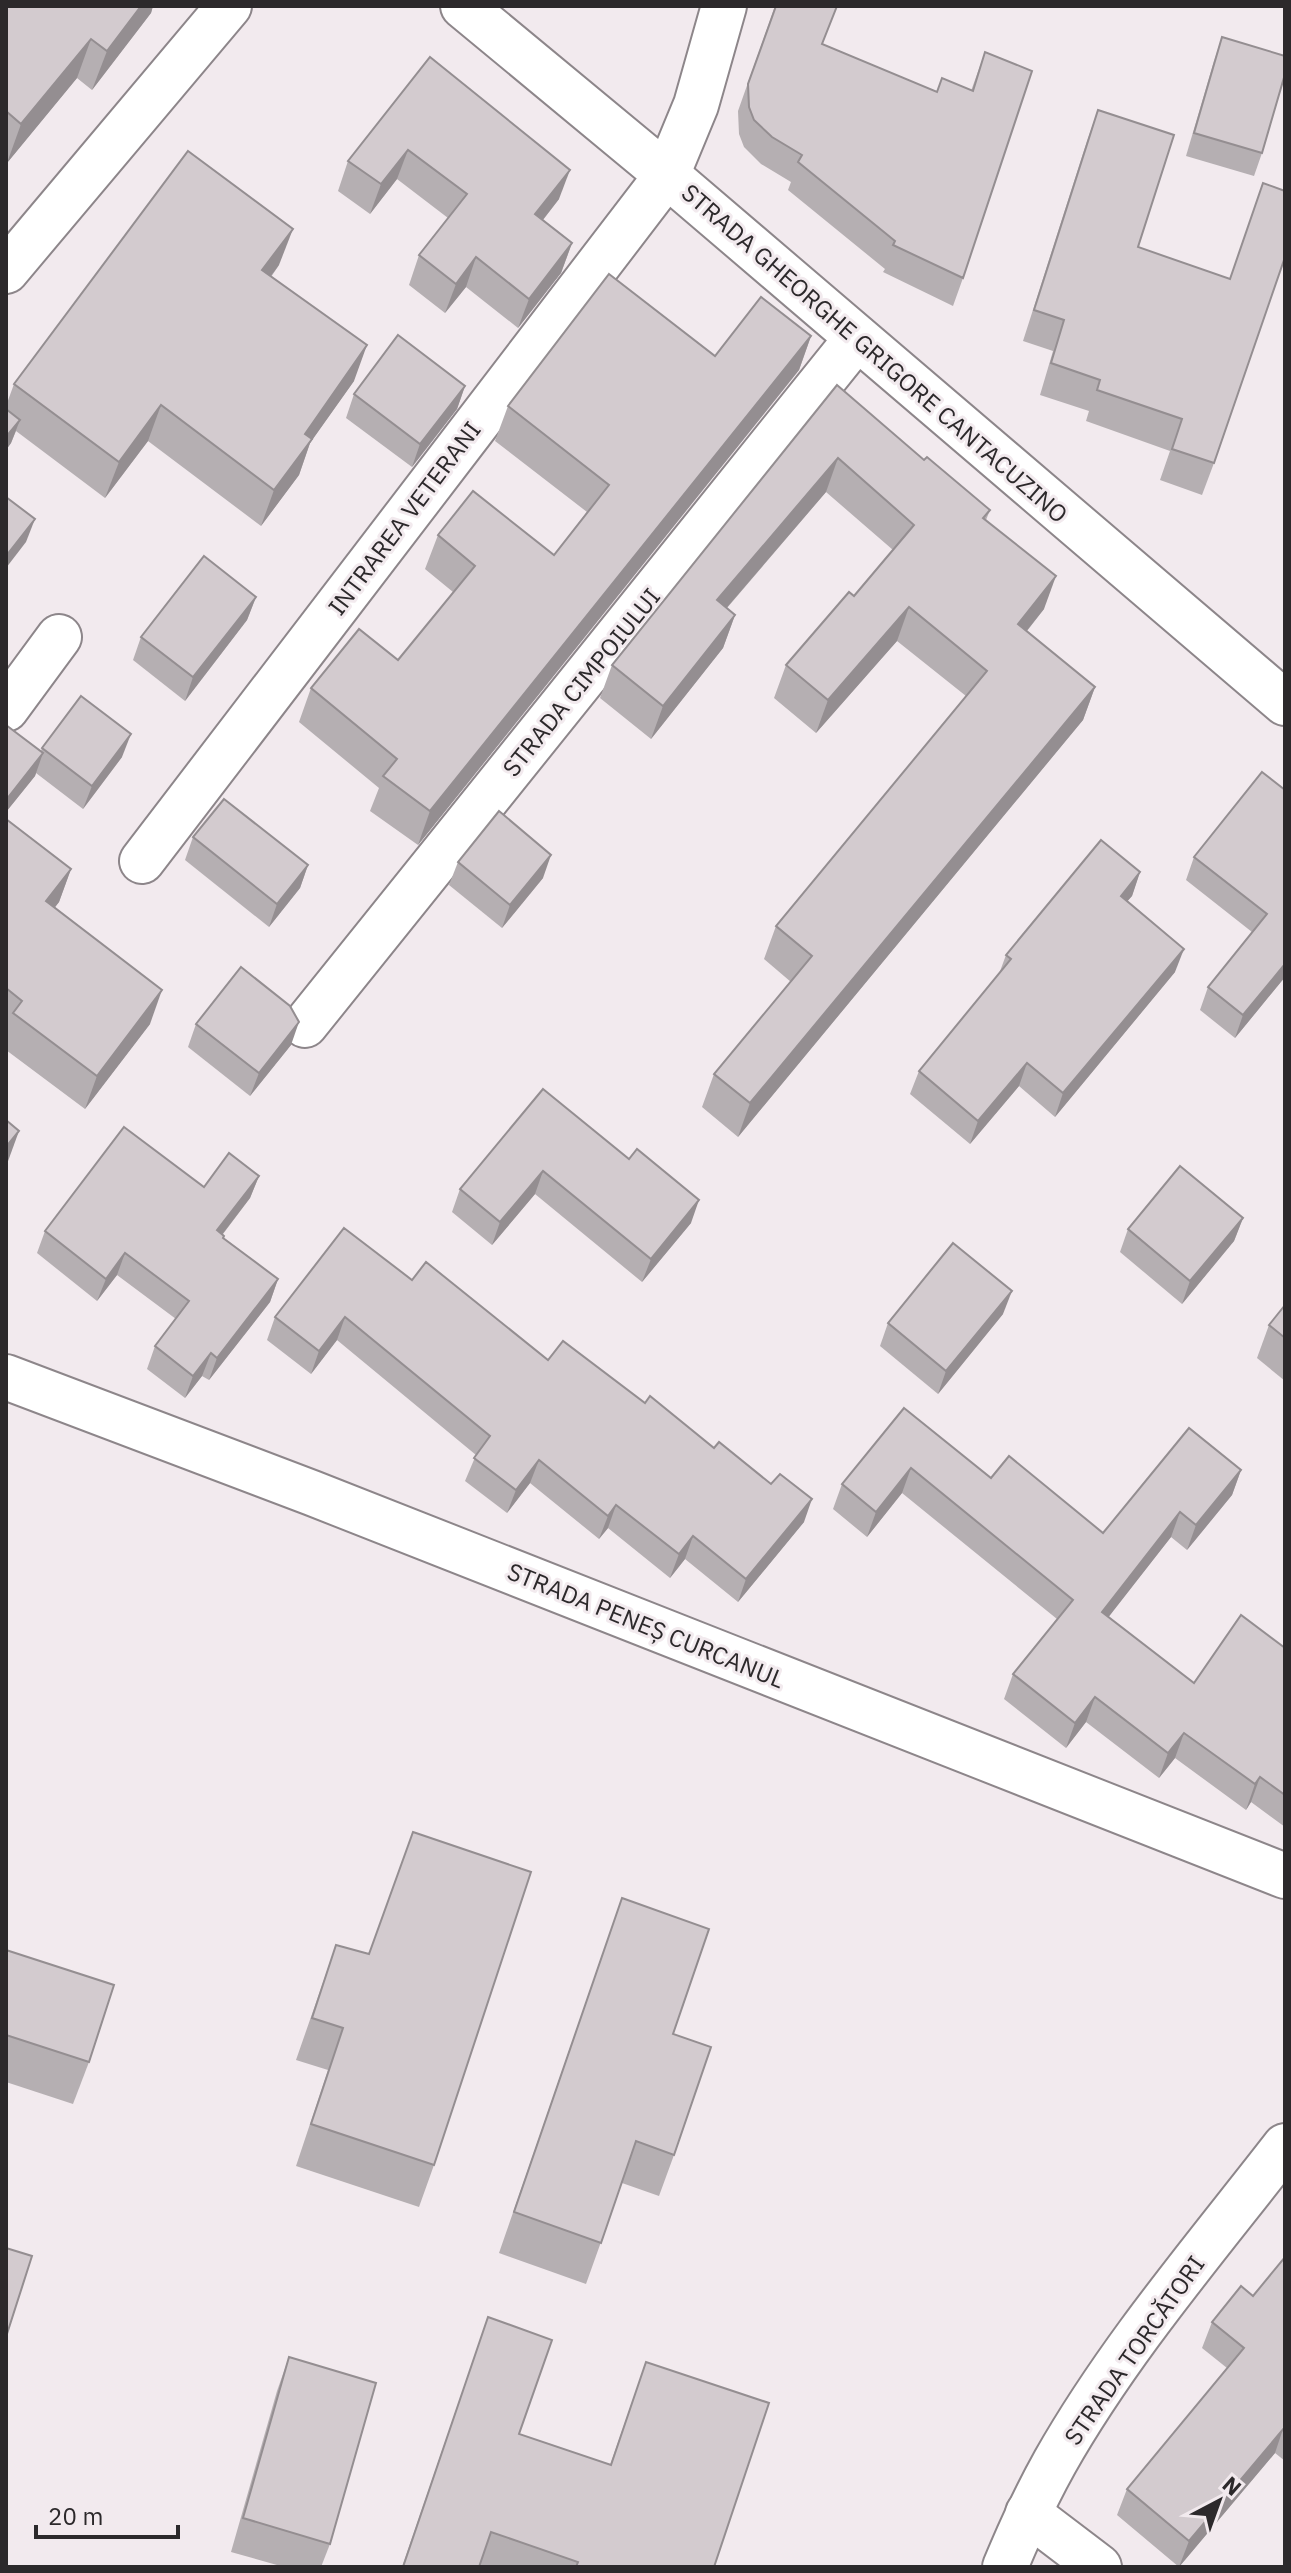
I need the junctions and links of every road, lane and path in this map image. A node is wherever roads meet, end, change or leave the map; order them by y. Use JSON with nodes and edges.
{"nodes":[{"id":1,"x":229,"y":6,"type":"edge"},
{"id":2,"x":463,"y":6,"type":"edge"},
{"id":3,"x":724,"y":6,"type":"edge"},
{"id":4,"x":667,"y":175,"type":"junction"},
{"id":5,"x":6,"y":271,"type":"edge"},
{"id":6,"x":857,"y":338,"type":"junction"},
{"id":7,"x":59,"y":637,"type":"dead end"},
{"id":8,"x":1285,"y":703,"type":"edge"},
{"id":9,"x":6,"y":709,"type":"edge"},
{"id":10,"x":142,"y":861,"type":"dead end"},
{"id":11,"x":305,"y":1025,"type":"dead end"},
{"id":12,"x":6,"y":1377,"type":"edge"},
{"id":13,"x":1285,"y":1876,"type":"edge"},
{"id":14,"x":1285,"y":2146,"type":"edge"},
{"id":15,"x":1028,"y":2513,"type":"junction"},
{"id":16,"x":1005,"y":2567,"type":"edge"},
{"id":17,"x":1099,"y":2567,"type":"edge"}],
"edges":[{"from":1,"to":5,"type":"street"},
{"from":2,"to":4,"type":"street","name":"STRADA GHEORGHE GRIGORE CANTACUZINO"},
{"from":3,"to":4,"type":"street","name":"INTRAREA VETERANI"},
{"from":4,"to":6,"type":"street","name":"STRADA GHEORGHE GRIGORE CANTACUZINO"},
{"from":4,"to":10,"type":"street","name":"INTRAREA VETERANI"},
{"from":6,"to":8,"type":"street","name":"STRADA GHEORGHE GRIGORE CANTACUZINO"},
{"from":6,"to":11,"type":"street","name":"STRADA CIMPOIULUI"},
{"from":7,"to":9,"type":"street"},
{"from":12,"to":13,"type":"street","name":"STRADA PENEȘ CURCANUL"},
{"from":14,"to":15,"type":"street","name":"STRADA TORCĂTORI"},
{"from":15,"to":16,"type":"street","name":"STRADA TORCĂTORI"},
{"from":15,"to":17,"type":"street"}]}
